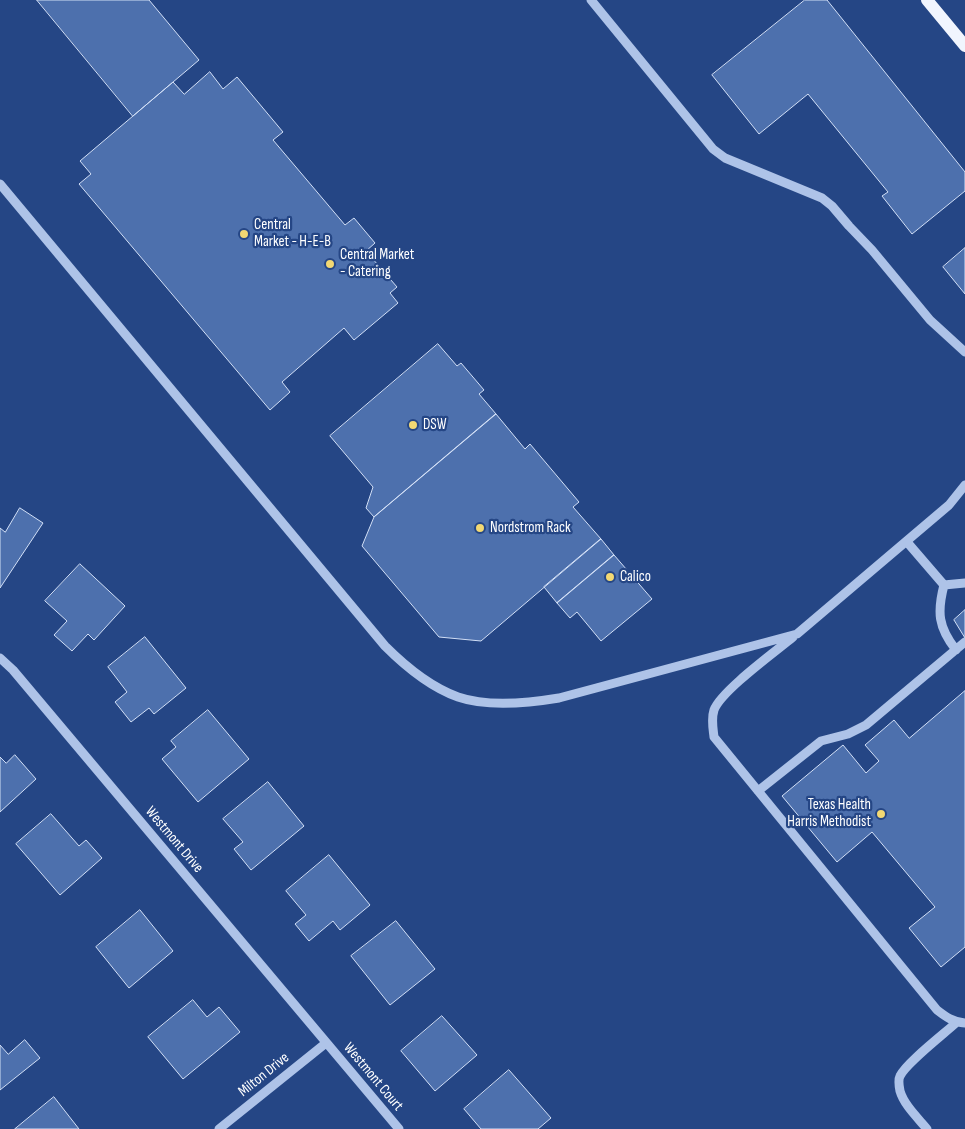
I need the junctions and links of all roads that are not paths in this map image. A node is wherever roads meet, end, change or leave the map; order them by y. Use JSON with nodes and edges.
{"nodes":[{"id":1,"x":591,"y":0,"type":"edge"},
{"id":2,"x":927,"y":0,"type":"edge"},
{"id":3,"x":965,"y":46,"type":"edge"},
{"id":4,"x":0,"y":184,"type":"edge"},
{"id":5,"x":965,"y":352,"type":"edge"},
{"id":6,"x":965,"y":485,"type":"edge"},
{"id":7,"x":907,"y":542,"type":"junction"},
{"id":8,"x":965,"y":583,"type":"edge"},
{"id":9,"x":944,"y":584,"type":"junction"},
{"id":10,"x":796,"y":634,"type":"junction"},
{"id":11,"x":965,"y":642,"type":"edge"},
{"id":12,"x":956,"y":650,"type":"junction"},
{"id":13,"x":0,"y":658,"type":"edge"},
{"id":14,"x":758,"y":791,"type":"junction"},
{"id":15,"x":961,"y":1022,"type":"edge"},
{"id":16,"x":326,"y":1043,"type":"junction"},
{"id":17,"x":219,"y":1129,"type":"edge"},
{"id":18,"x":399,"y":1129,"type":"edge"},
{"id":19,"x":927,"y":1129,"type":"edge"}],
"edges":[{"from":1,"to":5,"type":"street"},
{"from":2,"to":3,"type":"main road"},
{"from":4,"to":10,"type":"street"},
{"from":6,"to":7,"type":"street"},
{"from":7,"to":9,"type":"street"},
{"from":7,"to":10,"type":"street"},
{"from":8,"to":9,"type":"street"},
{"from":9,"to":12,"type":"street"},
{"from":10,"to":14,"type":"street"},
{"from":11,"to":12,"type":"street"},
{"from":12,"to":14,"type":"street"},
{"from":13,"to":16,"type":"street","name":"Westmont Drive"},
{"from":14,"to":15,"type":"street"},
{"from":15,"to":19,"type":"street"},
{"from":16,"to":17,"type":"street","name":"Milton Drive"},
{"from":16,"to":18,"type":"street","name":"Westmont Court"}]}
